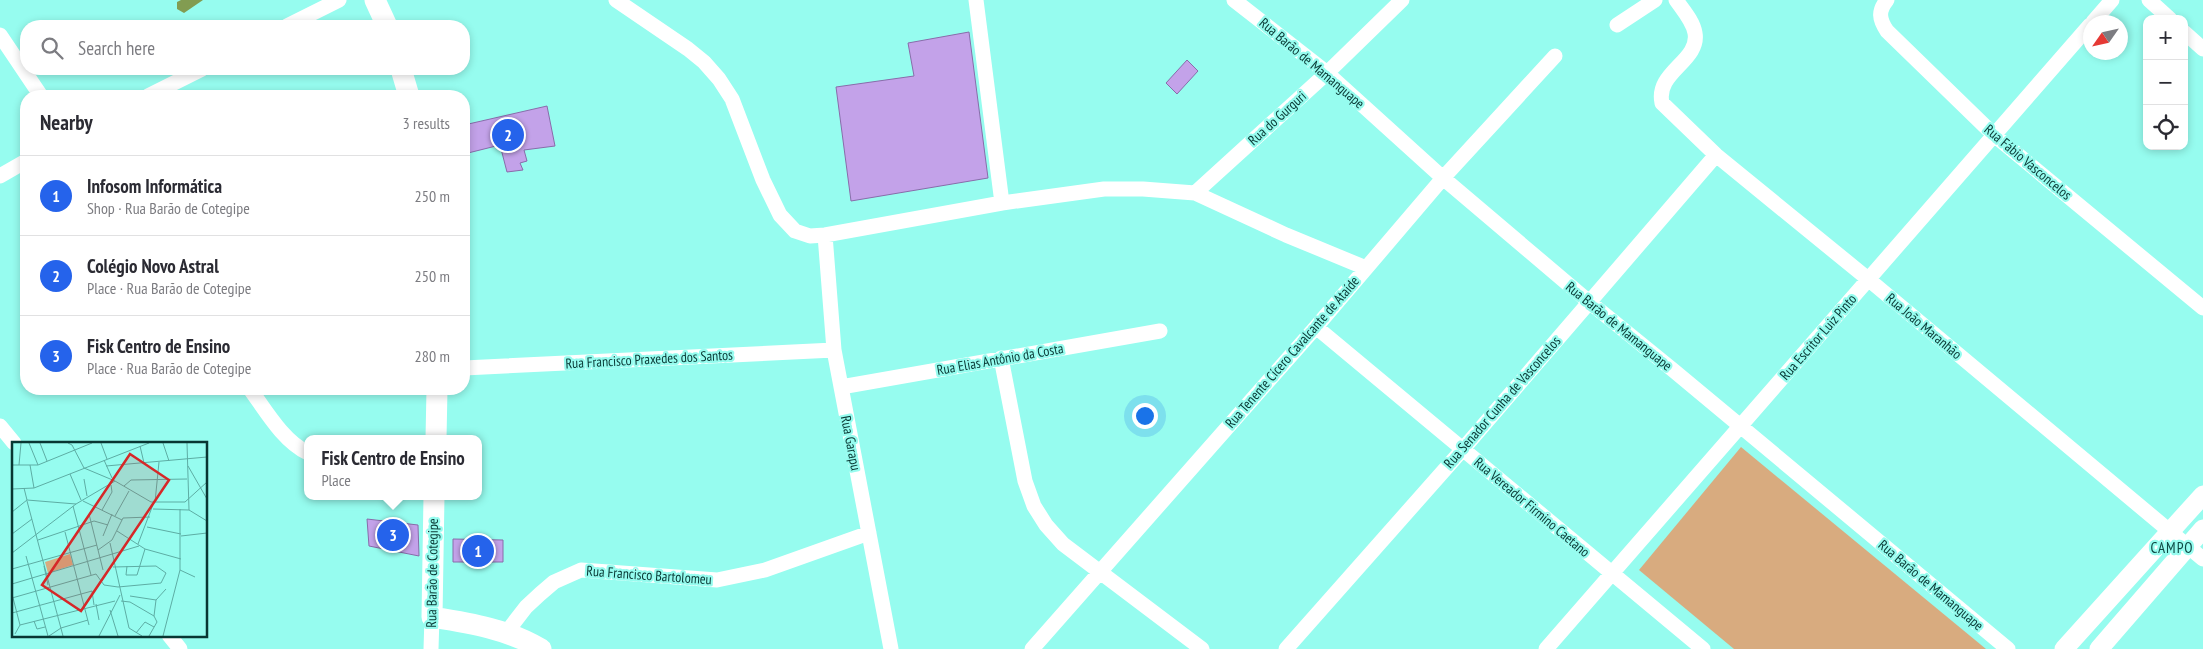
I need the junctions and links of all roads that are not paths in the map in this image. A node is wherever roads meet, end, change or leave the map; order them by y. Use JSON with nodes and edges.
{"nodes":[{"id":1,"x":339,"y":0,"type":"edge"},
{"id":2,"x":374,"y":0,"type":"edge"},
{"id":3,"x":616,"y":0,"type":"edge"},
{"id":4,"x":976,"y":0,"type":"edge"},
{"id":5,"x":1234,"y":0,"type":"edge"},
{"id":6,"x":1402,"y":0,"type":"edge"},
{"id":7,"x":1655,"y":0,"type":"edge"},
{"id":8,"x":1676,"y":0,"type":"edge"},
{"id":9,"x":1887,"y":0,"type":"edge"},
{"id":10,"x":2112,"y":0,"type":"edge"},
{"id":11,"x":2149,"y":0,"type":"edge"},
{"id":12,"x":2100,"y":15,"type":"edge"},
{"id":13,"x":2166,"y":15,"type":"edge"},
{"id":14,"x":299,"y":20,"type":"edge"},
{"id":15,"x":384,"y":20,"type":"edge"},
{"id":16,"x":1617,"y":25,"type":"dead end"},
{"id":17,"x":2083,"y":34,"type":"edge"},
{"id":18,"x":0,"y":35,"type":"edge"},
{"id":19,"x":2188,"y":36,"type":"edge"},
{"id":20,"x":2203,"y":49,"type":"edge"},
{"id":21,"x":1555,"y":56,"type":"dead end"},
{"id":22,"x":20,"y":66,"type":"edge"},
{"id":23,"x":1327,"y":73,"type":"junction"},
{"id":24,"x":26,"y":75,"type":"edge"},
{"id":25,"x":190,"y":75,"type":"edge"},
{"id":26,"x":404,"y":75,"type":"edge"},
{"id":27,"x":36,"y":90,"type":"edge"},
{"id":28,"x":160,"y":90,"type":"edge"},
{"id":29,"x":407,"y":90,"type":"edge"},
{"id":30,"x":1994,"y":135,"type":"junction"},
{"id":31,"x":1716,"y":155,"type":"junction"},
{"id":32,"x":20,"y":164,"type":"edge"},
{"id":33,"x":0,"y":176,"type":"edge"},
{"id":34,"x":1443,"y":178,"type":"junction"},
{"id":35,"x":1195,"y":193,"type":"junction"},
{"id":36,"x":1002,"y":203,"type":"junction"},
{"id":37,"x":825,"y":235,"type":"junction"},
{"id":38,"x":1366,"y":268,"type":"junction"},
{"id":39,"x":1868,"y":279,"type":"junction"},
{"id":40,"x":1588,"y":301,"type":"junction"},
{"id":41,"x":2203,"y":308,"type":"edge"},
{"id":42,"x":1316,"y":327,"type":"junction"},
{"id":43,"x":1160,"y":331,"type":"dead end"},
{"id":44,"x":834,"y":350,"type":"junction"},
{"id":45,"x":1001,"y":358,"type":"junction"},
{"id":46,"x":470,"y":368,"type":"edge"},
{"id":47,"x":841,"y":387,"type":"junction"},
{"id":48,"x":255,"y":395,"type":"edge"},
{"id":49,"x":437,"y":395,"type":"edge"},
{"id":50,"x":0,"y":426,"type":"edge"},
{"id":51,"x":1741,"y":426,"type":"junction"},
{"id":52,"x":436,"y":435,"type":"edge"},
{"id":53,"x":13,"y":442,"type":"edge"},
{"id":54,"x":1463,"y":449,"type":"junction"},
{"id":55,"x":304,"y":451,"type":"edge"},
{"id":56,"x":2203,"y":495,"type":"edge"},
{"id":57,"x":434,"y":500,"type":"edge"},
{"id":58,"x":2203,"y":529,"type":"edge"},
{"id":59,"x":2171,"y":532,"type":"junction"},
{"id":60,"x":869,"y":533,"type":"junction"},
{"id":61,"x":2188,"y":546,"type":"junction"},
{"id":62,"x":2203,"y":559,"type":"edge"},
{"id":63,"x":1099,"y":570,"type":"junction"},
{"id":64,"x":1612,"y":572,"type":"junction"},
{"id":65,"x":432,"y":617,"type":"junction"},
{"id":66,"x":506,"y":633,"type":"junction"},
{"id":67,"x":170,"y":636,"type":"edge"},
{"id":68,"x":180,"y":649,"type":"edge"},
{"id":69,"x":431,"y":649,"type":"edge"},
{"id":70,"x":541,"y":649,"type":"edge"},
{"id":71,"x":891,"y":649,"type":"edge"},
{"id":72,"x":1032,"y":649,"type":"edge"},
{"id":73,"x":1202,"y":649,"type":"edge"},
{"id":74,"x":1286,"y":649,"type":"edge"},
{"id":75,"x":1546,"y":649,"type":"edge"},
{"id":76,"x":1703,"y":649,"type":"edge"},
{"id":77,"x":2008,"y":649,"type":"edge"},
{"id":78,"x":2064,"y":649,"type":"edge"},
{"id":79,"x":2099,"y":649,"type":"edge"}],
"edges":[{"from":1,"to":14,"type":"street"},
{"from":2,"to":15,"type":"main road"},
{"from":3,"to":37,"type":"street"},
{"from":4,"to":36,"type":"street"},
{"from":5,"to":23,"type":"street","name":"Rua Barão de Mamanguape"},
{"from":6,"to":23,"type":"street","name":"Rua do Gurguri"},
{"from":7,"to":16,"type":"street"},
{"from":8,"to":31,"type":"street","name":"Rua João Maranhão"},
{"from":9,"to":30,"type":"street","name":"Rua Fábio Vasconcelos"},
{"from":10,"to":12,"type":"street","name":"Rua Escritor Luiz Pinto"},
{"from":11,"to":13,"type":"street"},
{"from":17,"to":30,"type":"street","name":"Rua Escritor Luiz Pinto"},
{"from":18,"to":22,"type":"street"},
{"from":19,"to":20,"type":"street"},
{"from":21,"to":34,"type":"street","name":"Rua Tenente Cícero Cavalcante de Ataíde"},
{"from":23,"to":34,"type":"street","name":"Rua Barão de Mamanguape"},
{"from":23,"to":35,"type":"street","name":"Rua do Gurguri"},
{"from":24,"to":27,"type":"street"},
{"from":25,"to":28,"type":"street"},
{"from":26,"to":29,"type":"main road"},
{"from":30,"to":39,"type":"street","name":"Rua Escritor Luiz Pinto"},
{"from":30,"to":41,"type":"street","name":"Rua Fábio Vasconcelos"},
{"from":31,"to":39,"type":"street","name":"Rua João Maranhão"},
{"from":31,"to":40,"type":"street","name":"Rua Senador Cunha de Vasconcelos"},
{"from":32,"to":33,"type":"street"},
{"from":34,"to":38,"type":"street","name":"Rua Tenente Cícero Cavalcante de Ataíde"},
{"from":34,"to":40,"type":"street","name":"Rua Barão de Mamanguape"},
{"from":35,"to":36,"type":"street"},
{"from":35,"to":38,"type":"street"},
{"from":36,"to":37,"type":"street"},
{"from":37,"to":44,"type":"street","name":"Rua Garapu"},
{"from":38,"to":42,"type":"street","name":"Rua Tenente Cícero Cavalcante de Ataíde"},
{"from":39,"to":51,"type":"street","name":"Rua Escritor Luiz Pinto"},
{"from":39,"to":59,"type":"street","name":"Rua João Maranhão"},
{"from":40,"to":51,"type":"street","name":"Rua Barão de Mamanguape"},
{"from":40,"to":54,"type":"street","name":"Rua Senador Cunha de Vasconcelos"},
{"from":42,"to":54,"type":"street","name":"Rua Vereador Firmino Caetano"},
{"from":42,"to":63,"type":"street","name":"Rua Tenente Cícero Cavalcante de Ataíde"},
{"from":43,"to":45,"type":"street","name":"Rua Elias Antônio da Costa"},
{"from":44,"to":46,"type":"street","name":"Rua Francisco Praxedes dos Santos"},
{"from":44,"to":47,"type":"street","name":"Rua Garapu"},
{"from":45,"to":47,"type":"street","name":"Rua Elias Antônio da Costa"},
{"from":45,"to":63,"type":"street"},
{"from":47,"to":60,"type":"street","name":"Rua Garapu"},
{"from":48,"to":55,"type":"street"},
{"from":49,"to":52,"type":"main road"},
{"from":50,"to":53,"type":"street"},
{"from":51,"to":64,"type":"street","name":"Rua Escritor Luiz Pinto"},
{"from":51,"to":77,"type":"street","name":"Rua Barão de Mamanguape"},
{"from":54,"to":64,"type":"street","name":"Rua Vereador Firmino Caetano"},
{"from":54,"to":74,"type":"street","name":"Rua Senador Cunha de Vasconcelos"},
{"from":56,"to":59,"type":"street"},
{"from":57,"to":65,"type":"main road","name":"Rua Barão de Cotegipe"},
{"from":58,"to":61,"type":"street"},
{"from":59,"to":61,"type":"street","name":"Rua João Maranhão"},
{"from":59,"to":78,"type":"street"},
{"from":60,"to":66,"type":"street","name":"Rua Francisco Bartolomeu"},
{"from":60,"to":71,"type":"street","name":"Rua Garapu"},
{"from":61,"to":62,"type":"street","name":"Rua João Maranhão"},
{"from":61,"to":79,"type":"street"},
{"from":63,"to":72,"type":"street","name":"Rua Tenente Cícero Cavalcante de Ataíde"},
{"from":63,"to":73,"type":"street"},
{"from":64,"to":75,"type":"street","name":"Rua Escritor Luiz Pinto"},
{"from":64,"to":76,"type":"street","name":"Rua Vereador Firmino Caetano"},
{"from":65,"to":66,"type":"main road"},
{"from":65,"to":69,"type":"street","name":"Rua Barão de Cotegipe"},
{"from":66,"to":70,"type":"main road"},
{"from":67,"to":68,"type":"street"}]}
